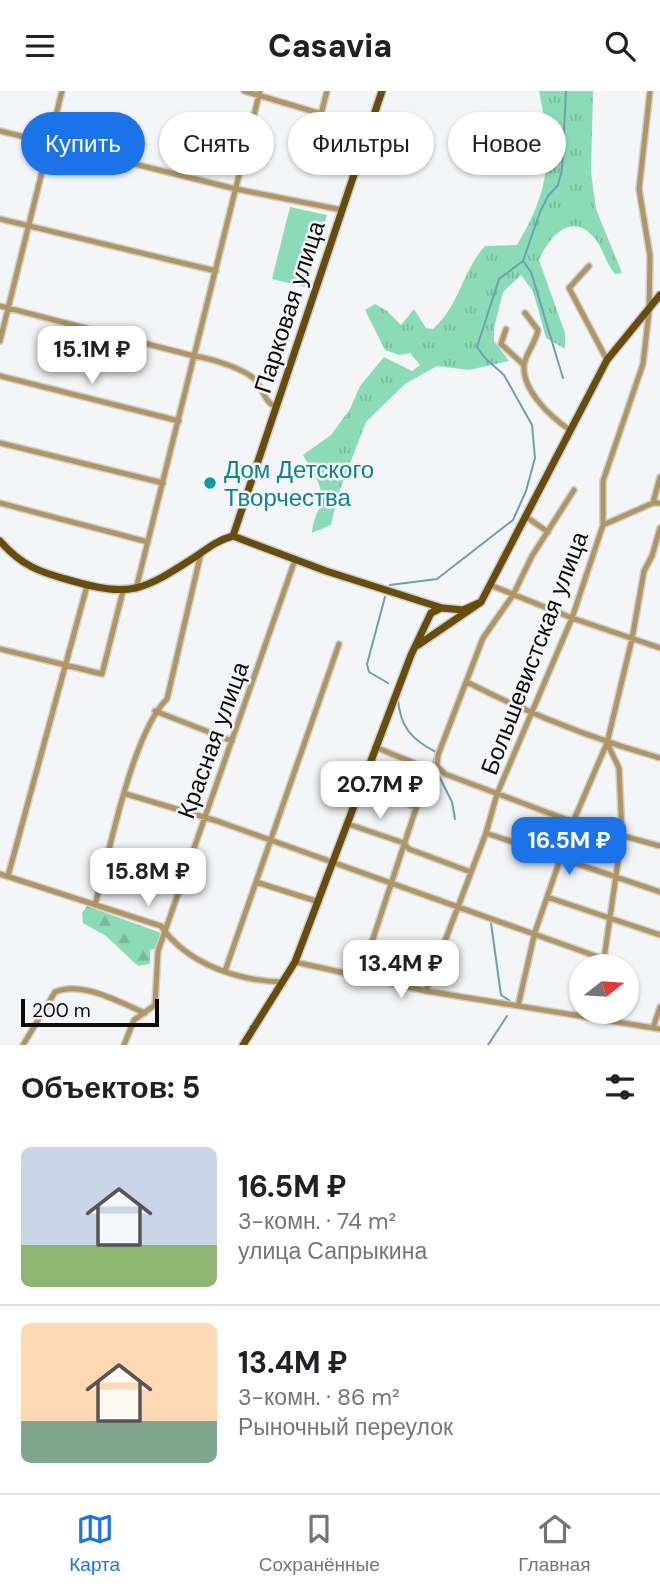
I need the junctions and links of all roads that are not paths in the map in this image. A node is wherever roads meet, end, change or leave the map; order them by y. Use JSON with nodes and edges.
{"nodes":[{"id":1,"x":62,"y":91,"type":"edge"},
{"id":2,"x":244,"y":91,"type":"edge"},
{"id":3,"x":327,"y":91,"type":"edge"},
{"id":4,"x":382,"y":91,"type":"edge"},
{"id":5,"x":650,"y":91,"type":"edge"},
{"id":6,"x":260,"y":94,"type":"edge"},
{"id":7,"x":57,"y":112,"type":"edge"},
{"id":8,"x":315,"y":112,"type":"edge"},
{"id":9,"x":322,"y":112,"type":"edge"},
{"id":10,"x":375,"y":112,"type":"edge"},
{"id":11,"x":0,"y":131,"type":"edge"},
{"id":12,"x":21,"y":136,"type":"edge"},
{"id":13,"x":145,"y":167,"type":"edge"},
{"id":14,"x":41,"y":175,"type":"edge"},
{"id":15,"x":354,"y":175,"type":"edge"},
{"id":16,"x":236,"y":189,"type":"junction"},
{"id":17,"x":342,"y":210,"type":"junction"},
{"id":18,"x":0,"y":219,"type":"edge"},
{"id":19,"x":29,"y":226,"type":"junction"},
{"id":20,"x":589,"y":266,"type":"dead end"},
{"id":21,"x":216,"y":271,"type":"junction"},
{"id":22,"x":660,"y":295,"type":"edge"},
{"id":23,"x":0,"y":306,"type":"edge"},
{"id":24,"x":654,"y":308,"type":"edge"},
{"id":25,"x":8,"y":309,"type":"junction"},
{"id":26,"x":525,"y":313,"type":"dead end"},
{"id":27,"x":506,"y":329,"type":"dead end"},
{"id":28,"x":0,"y":341,"type":"edge"},
{"id":29,"x":194,"y":356,"type":"junction"},
{"id":30,"x":607,"y":359,"type":"junction"},
{"id":31,"x":524,"y":365,"type":"junction"},
{"id":32,"x":0,"y":376,"type":"edge"},
{"id":33,"x":276,"y":407,"type":"junction"},
{"id":34,"x":178,"y":421,"type":"junction"},
{"id":35,"x":570,"y":430,"type":"junction"},
{"id":36,"x":0,"y":443,"type":"edge"},
{"id":37,"x":660,"y":477,"type":"edge"},
{"id":38,"x":163,"y":483,"type":"junction"},
{"id":39,"x":574,"y":490,"type":"dead end"},
{"id":40,"x":0,"y":503,"type":"edge"},
{"id":41,"x":653,"y":503,"type":"junction"},
{"id":42,"x":660,"y":503,"type":"edge"},
{"id":43,"x":525,"y":516,"type":"junction"},
{"id":44,"x":603,"y":525,"type":"junction"},
{"id":45,"x":660,"y":528,"type":"edge"},
{"id":46,"x":548,"y":532,"type":"junction"},
{"id":47,"x":233,"y":536,"type":"junction"},
{"id":48,"x":0,"y":541,"type":"edge"},
{"id":49,"x":148,"y":542,"type":"junction"},
{"id":50,"x":201,"y":553,"type":"junction"},
{"id":51,"x":652,"y":557,"type":"junction"},
{"id":52,"x":660,"y":559,"type":"edge"},
{"id":53,"x":295,"y":560,"type":"junction"},
{"id":54,"x":87,"y":586,"type":"junction"},
{"id":55,"x":491,"y":586,"type":"junction"},
{"id":56,"x":136,"y":589,"type":"junction"},
{"id":57,"x":123,"y":591,"type":"junction"},
{"id":58,"x":513,"y":595,"type":"junction"},
{"id":59,"x":418,"y":599,"type":"junction"},
{"id":60,"x":481,"y":602,"type":"junction"},
{"id":61,"x":442,"y":608,"type":"junction"},
{"id":62,"x":429,"y":618,"type":"junction"},
{"id":63,"x":572,"y":618,"type":"junction"},
{"id":64,"x":444,"y":628,"type":"junction"},
{"id":65,"x":632,"y":639,"type":"junction"},
{"id":66,"x":339,"y":643,"type":"dead end"},
{"id":67,"x":660,"y":647,"type":"edge"},
{"id":68,"x":0,"y":649,"type":"edge"},
{"id":69,"x":413,"y":651,"type":"junction"},
{"id":70,"x":63,"y":664,"type":"junction"},
{"id":71,"x":467,"y":682,"type":"junction"},
{"id":72,"x":155,"y":711,"type":"junction"},
{"id":73,"x":532,"y":712,"type":"junction"},
{"id":74,"x":232,"y":741,"type":"junction"},
{"id":75,"x":607,"y":743,"type":"junction"},
{"id":76,"x":375,"y":747,"type":"junction"},
{"id":77,"x":660,"y":758,"type":"edge"},
{"id":78,"x":361,"y":787,"type":"junction"},
{"id":79,"x":126,"y":794,"type":"junction"},
{"id":80,"x":497,"y":794,"type":"junction"},
{"id":81,"x":415,"y":807,"type":"junction"},
{"id":82,"x":203,"y":817,"type":"junction"},
{"id":83,"x":573,"y":822,"type":"junction"},
{"id":84,"x":348,"y":824,"type":"junction"},
{"id":85,"x":486,"y":833,"type":"junction"},
{"id":86,"x":622,"y":834,"type":"junction"},
{"id":87,"x":270,"y":841,"type":"junction"},
{"id":88,"x":404,"y":843,"type":"junction"},
{"id":89,"x":660,"y":846,"type":"edge"},
{"id":90,"x":561,"y":857,"type":"junction"},
{"id":91,"x":334,"y":863,"type":"junction"},
{"id":92,"x":471,"y":872,"type":"junction"},
{"id":93,"x":0,"y":874,"type":"edge"},
{"id":94,"x":8,"y":876,"type":"junction"},
{"id":95,"x":616,"y":879,"type":"junction"},
{"id":96,"x":256,"y":882,"type":"junction"},
{"id":97,"x":391,"y":884,"type":"junction"},
{"id":98,"x":660,"y":893,"type":"edge"},
{"id":99,"x":547,"y":897,"type":"junction"},
{"id":100,"x":319,"y":902,"type":"junction"},
{"id":101,"x":95,"y":905,"type":"junction"},
{"id":102,"x":458,"y":908,"type":"junction"},
{"id":103,"x":610,"y":919,"type":"junction"},
{"id":104,"x":166,"y":933,"type":"junction"},
{"id":105,"x":535,"y":935,"type":"junction"},
{"id":106,"x":660,"y":935,"type":"edge"},
{"id":107,"x":592,"y":954,"type":"edge"},
{"id":108,"x":605,"y":954,"type":"edge"},
{"id":109,"x":295,"y":962,"type":"junction"},
{"id":110,"x":225,"y":971,"type":"junction"},
{"id":111,"x":360,"y":978,"type":"junction"},
{"id":112,"x":283,"y":982,"type":"junction"},
{"id":113,"x":426,"y":991,"type":"junction"},
{"id":114,"x":518,"y":1006,"type":"junction"},
{"id":115,"x":660,"y":1007,"type":"edge"},
{"id":116,"x":145,"y":1013,"type":"junction"},
{"id":117,"x":569,"y":1014,"type":"edge"},
{"id":118,"x":626,"y":1024,"type":"edge"},
{"id":119,"x":656,"y":1029,"type":"edge"},
{"id":120,"x":23,"y":1045,"type":"edge"},
{"id":121,"x":124,"y":1045,"type":"edge"},
{"id":122,"x":243,"y":1045,"type":"edge"}],
"edges":[{"from":1,"to":7,"type":"street"},
{"from":2,"to":6,"type":"street"},
{"from":3,"to":9,"type":"street"},
{"from":4,"to":10,"type":"main road","name":"Парковая улица"},
{"from":5,"to":24,"type":"street","name":"Большевистская улица"},
{"from":6,"to":8,"type":"street"},
{"from":6,"to":16,"type":"street"},
{"from":11,"to":12,"type":"street"},
{"from":13,"to":16,"type":"street"},
{"from":14,"to":19,"type":"street"},
{"from":15,"to":17,"type":"main road","name":"Парковая улица"},
{"from":16,"to":17,"type":"street"},
{"from":16,"to":21,"type":"street"},
{"from":17,"to":33,"type":"main road","name":"Парковая улица"},
{"from":18,"to":19,"type":"street"},
{"from":19,"to":21,"type":"street"},
{"from":19,"to":25,"type":"street"},
{"from":20,"to":30,"type":"street"},
{"from":21,"to":29,"type":"street"},
{"from":22,"to":24,"type":"main road"},
{"from":23,"to":25,"type":"street"},
{"from":24,"to":30,"type":"main road"},
{"from":24,"to":44,"type":"street","name":"Большевистская улица"},
{"from":25,"to":28,"type":"street"},
{"from":25,"to":29,"type":"street"},
{"from":26,"to":31,"type":"street"},
{"from":27,"to":31,"type":"street"},
{"from":29,"to":33,"type":"street"},
{"from":29,"to":34,"type":"street"},
{"from":30,"to":35,"type":"main road"},
{"from":31,"to":35,"type":"street"},
{"from":32,"to":34,"type":"street"},
{"from":33,"to":47,"type":"main road","name":"Парковая улица"},
{"from":34,"to":38,"type":"street"},
{"from":35,"to":43,"type":"main road"},
{"from":36,"to":38,"type":"street"},
{"from":37,"to":41,"type":"street"},
{"from":38,"to":49,"type":"street"},
{"from":39,"to":46,"type":"street"},
{"from":40,"to":49,"type":"street"},
{"from":41,"to":42,"type":"street"},
{"from":41,"to":44,"type":"street"},
{"from":43,"to":46,"type":"street"},
{"from":43,"to":55,"type":"main road"},
{"from":44,"to":63,"type":"street","name":"Большевистская улица"},
{"from":45,"to":51,"type":"street"},
{"from":46,"to":58,"type":"street"},
{"from":47,"to":50,"type":"main road"},
{"from":47,"to":53,"type":"main road"},
{"from":48,"to":54,"type":"main road"},
{"from":49,"to":56,"type":"street"},
{"from":50,"to":56,"type":"main road"},
{"from":50,"to":72,"type":"street"},
{"from":51,"to":52,"type":"street"},
{"from":51,"to":65,"type":"street"},
{"from":53,"to":59,"type":"main road"},
{"from":53,"to":74,"type":"street","name":"Красная улица"},
{"from":54,"to":57,"type":"main road"},
{"from":54,"to":70,"type":"street"},
{"from":55,"to":58,"type":"street"},
{"from":55,"to":60,"type":"main road"},
{"from":56,"to":57,"type":"main road"},
{"from":57,"to":70,"type":"street"},
{"from":58,"to":63,"type":"street"},
{"from":58,"to":71,"type":"street"},
{"from":59,"to":61,"type":"main road"},
{"from":59,"to":62,"type":"main road"},
{"from":60,"to":61,"type":"main road"},
{"from":60,"to":64,"type":"main road"},
{"from":61,"to":62,"type":"main road"},
{"from":61,"to":64,"type":"main road"},
{"from":62,"to":64,"type":"main road"},
{"from":62,"to":69,"type":"main road"},
{"from":63,"to":65,"type":"street"},
{"from":63,"to":73,"type":"street","name":"Большевистская улица"},
{"from":64,"to":69,"type":"main road"},
{"from":65,"to":67,"type":"street"},
{"from":65,"to":75,"type":"street"},
{"from":66,"to":87,"type":"street"},
{"from":68,"to":70,"type":"street"},
{"from":69,"to":76,"type":"main road"},
{"from":70,"to":94,"type":"street"},
{"from":71,"to":73,"type":"street"},
{"from":71,"to":80,"type":"street"},
{"from":72,"to":74,"type":"street"},
{"from":72,"to":79,"type":"street"},
{"from":73,"to":75,"type":"street"},
{"from":73,"to":80,"type":"street","name":"Большевистская улица"},
{"from":74,"to":82,"type":"street","name":"Красная улица"},
{"from":75,"to":77,"type":"street"},
{"from":75,"to":83,"type":"street"},
{"from":75,"to":86,"type":"street"},
{"from":76,"to":78,"type":"main road"},
{"from":76,"to":81,"type":"street"},
{"from":78,"to":81,"type":"street"},
{"from":78,"to":84,"type":"main road"},
{"from":79,"to":82,"type":"street"},
{"from":79,"to":101,"type":"street"},
{"from":80,"to":83,"type":"street"},
{"from":80,"to":85,"type":"street","name":"Большевистская улица"},
{"from":81,"to":88,"type":"street"},
{"from":82,"to":87,"type":"street"},
{"from":82,"to":104,"type":"street","name":"Красная улица"},
{"from":83,"to":86,"type":"street"},
{"from":83,"to":90,"type":"street"},
{"from":84,"to":88,"type":"street"},
{"from":84,"to":91,"type":"main road"},
{"from":85,"to":90,"type":"street"},
{"from":85,"to":92,"type":"street","name":"Большевистская улица"},
{"from":86,"to":89,"type":"street"},
{"from":86,"to":95,"type":"street"},
{"from":87,"to":91,"type":"street"},
{"from":87,"to":96,"type":"street"},
{"from":88,"to":92,"type":"street"},
{"from":88,"to":97,"type":"street"},
{"from":90,"to":95,"type":"street"},
{"from":90,"to":99,"type":"street"},
{"from":91,"to":97,"type":"street"},
{"from":91,"to":100,"type":"main road"},
{"from":92,"to":102,"type":"street","name":"Большевистская улица"},
{"from":93,"to":94,"type":"street"},
{"from":94,"to":101,"type":"street"},
{"from":95,"to":98,"type":"street"},
{"from":95,"to":103,"type":"street"},
{"from":96,"to":100,"type":"street"},
{"from":96,"to":110,"type":"street"},
{"from":97,"to":102,"type":"street"},
{"from":97,"to":111,"type":"street"},
{"from":99,"to":103,"type":"street"},
{"from":99,"to":105,"type":"street"},
{"from":100,"to":109,"type":"main road"},
{"from":101,"to":104,"type":"street"},
{"from":102,"to":105,"type":"street"},
{"from":102,"to":113,"type":"street","name":"Большевистская улица"},
{"from":103,"to":106,"type":"street"},
{"from":103,"to":108,"type":"street"},
{"from":104,"to":110,"type":"street"},
{"from":104,"to":116,"type":"street","name":"Красная улица"},
{"from":105,"to":107,"type":"street"},
{"from":105,"to":114,"type":"street"},
{"from":109,"to":111,"type":"street"},
{"from":109,"to":112,"type":"main road"},
{"from":110,"to":112,"type":"street"},
{"from":111,"to":113,"type":"street"},
{"from":112,"to":122,"type":"main road"},
{"from":113,"to":114,"type":"street"},
{"from":114,"to":117,"type":"street"},
{"from":115,"to":119,"type":"street"},
{"from":116,"to":120,"type":"street"},
{"from":116,"to":121,"type":"street","name":"Красная улица"},
{"from":118,"to":119,"type":"street"}]}
